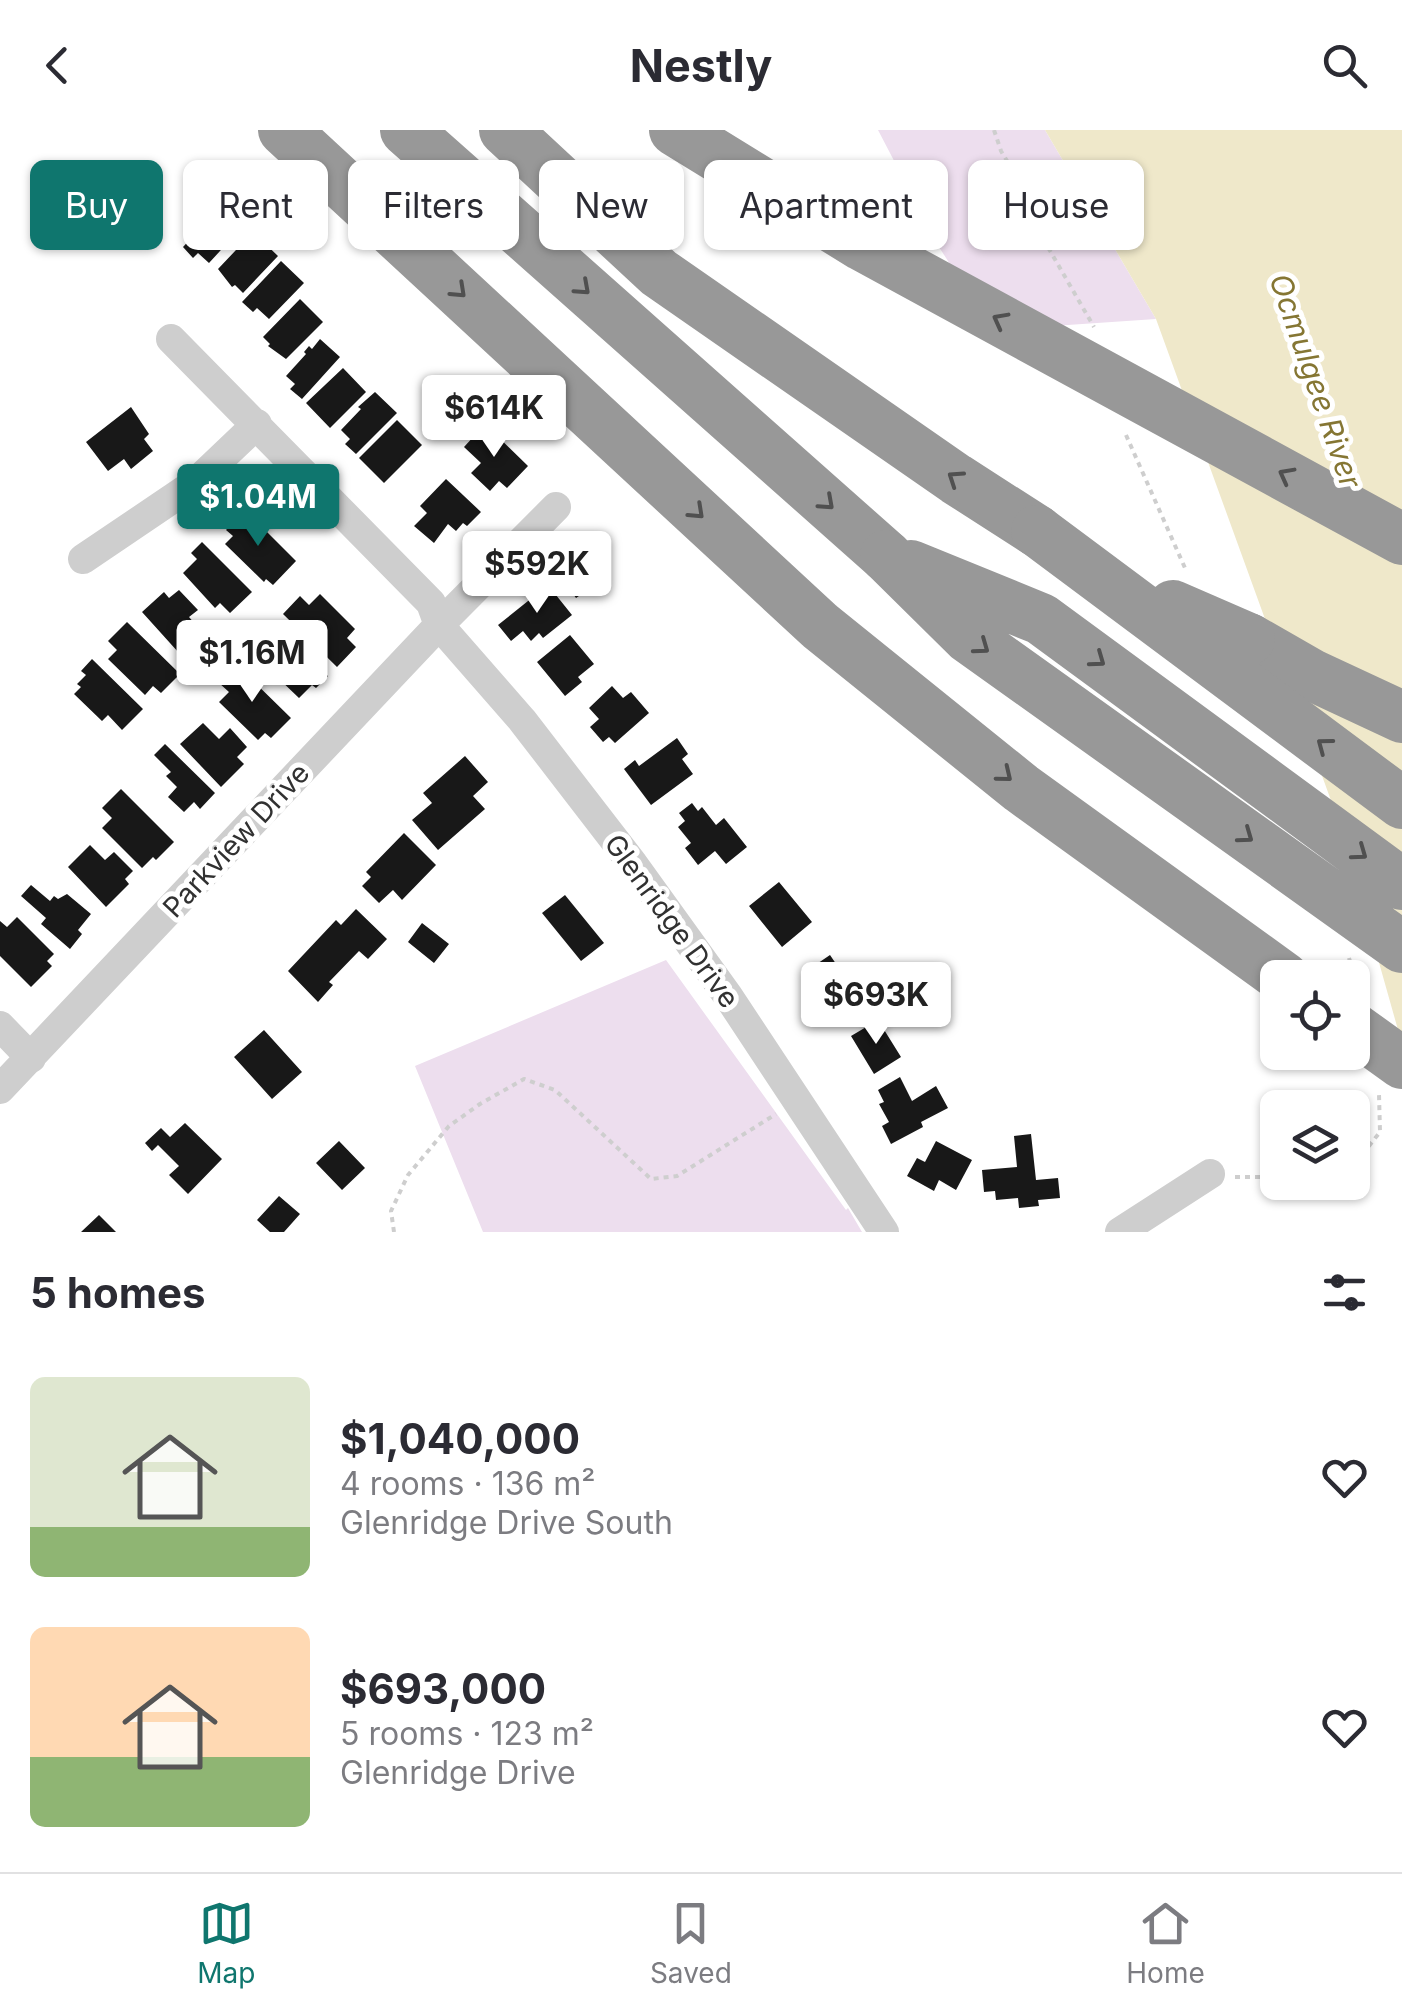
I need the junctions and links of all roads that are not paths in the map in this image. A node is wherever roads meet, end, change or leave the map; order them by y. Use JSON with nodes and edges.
{"nodes":[{"id":1,"x":284,"y":130,"type":"edge"},
{"id":2,"x":406,"y":130,"type":"edge"},
{"id":3,"x":506,"y":130,"type":"edge"},
{"id":4,"x":674,"y":130,"type":"edge"},
{"id":5,"x":171,"y":339,"type":"dead end"},
{"id":6,"x":257,"y":424,"type":"junction"},
{"id":7,"x":556,"y":507,"type":"dead end"},
{"id":8,"x":1036,"y":531,"type":"junction"},
{"id":9,"x":1402,"y":538,"type":"edge"},
{"id":10,"x":886,"y":556,"type":"junction"},
{"id":11,"x":84,"y":559,"type":"dead end"},
{"id":12,"x":439,"y":625,"type":"junction"},
{"id":13,"x":1402,"y":717,"type":"edge"},
{"id":14,"x":1402,"y":803,"type":"edge"},
{"id":15,"x":1402,"y":884,"type":"edge"},
{"id":16,"x":1402,"y":947,"type":"edge"},
{"id":17,"x":1260,"y":961,"type":"edge"},
{"id":18,"x":0,"y":1026,"type":"edge"},
{"id":19,"x":1370,"y":1040,"type":"edge"},
{"id":20,"x":30,"y":1058,"type":"junction"},
{"id":21,"x":1402,"y":1062,"type":"edge"},
{"id":22,"x":0,"y":1089,"type":"edge"},
{"id":23,"x":1210,"y":1174,"type":"road end"},
{"id":24,"x":884,"y":1232,"type":"edge"},
{"id":25,"x":1120,"y":1232,"type":"edge"}],
"edges":[{"from":1,"to":17,"type":"highway","one_way":true},
{"from":2,"to":10,"type":"highway","one_way":true},
{"from":8,"to":3,"type":"highway","one_way":true},
{"from":9,"to":4,"type":"highway","one_way":true,"bridge":true},
{"from":5,"to":6,"type":"street","name":"Glenridge Drive"},
{"from":6,"to":11,"type":"street"},
{"from":6,"to":12,"type":"street","name":"Glenridge Drive"},
{"from":7,"to":12,"type":"street","name":"Parkview Drive"},
{"from":8,"to":13,"type":"highway","bridge":true},
{"from":14,"to":8,"type":"highway","one_way":true,"bridge":true},
{"from":10,"to":15,"type":"highway","one_way":true,"bridge":true},
{"from":10,"to":16,"type":"highway","one_way":true,"bridge":true},
{"from":12,"to":20,"type":"street","name":"Parkview Drive"},
{"from":12,"to":24,"type":"street","name":"Glenridge Drive"},
{"from":18,"to":20,"type":"street"},
{"from":19,"to":21,"type":"highway","bridge":true},
{"from":20,"to":22,"type":"street","name":"Parkview Drive"},
{"from":23,"to":25,"type":"street"}]}
